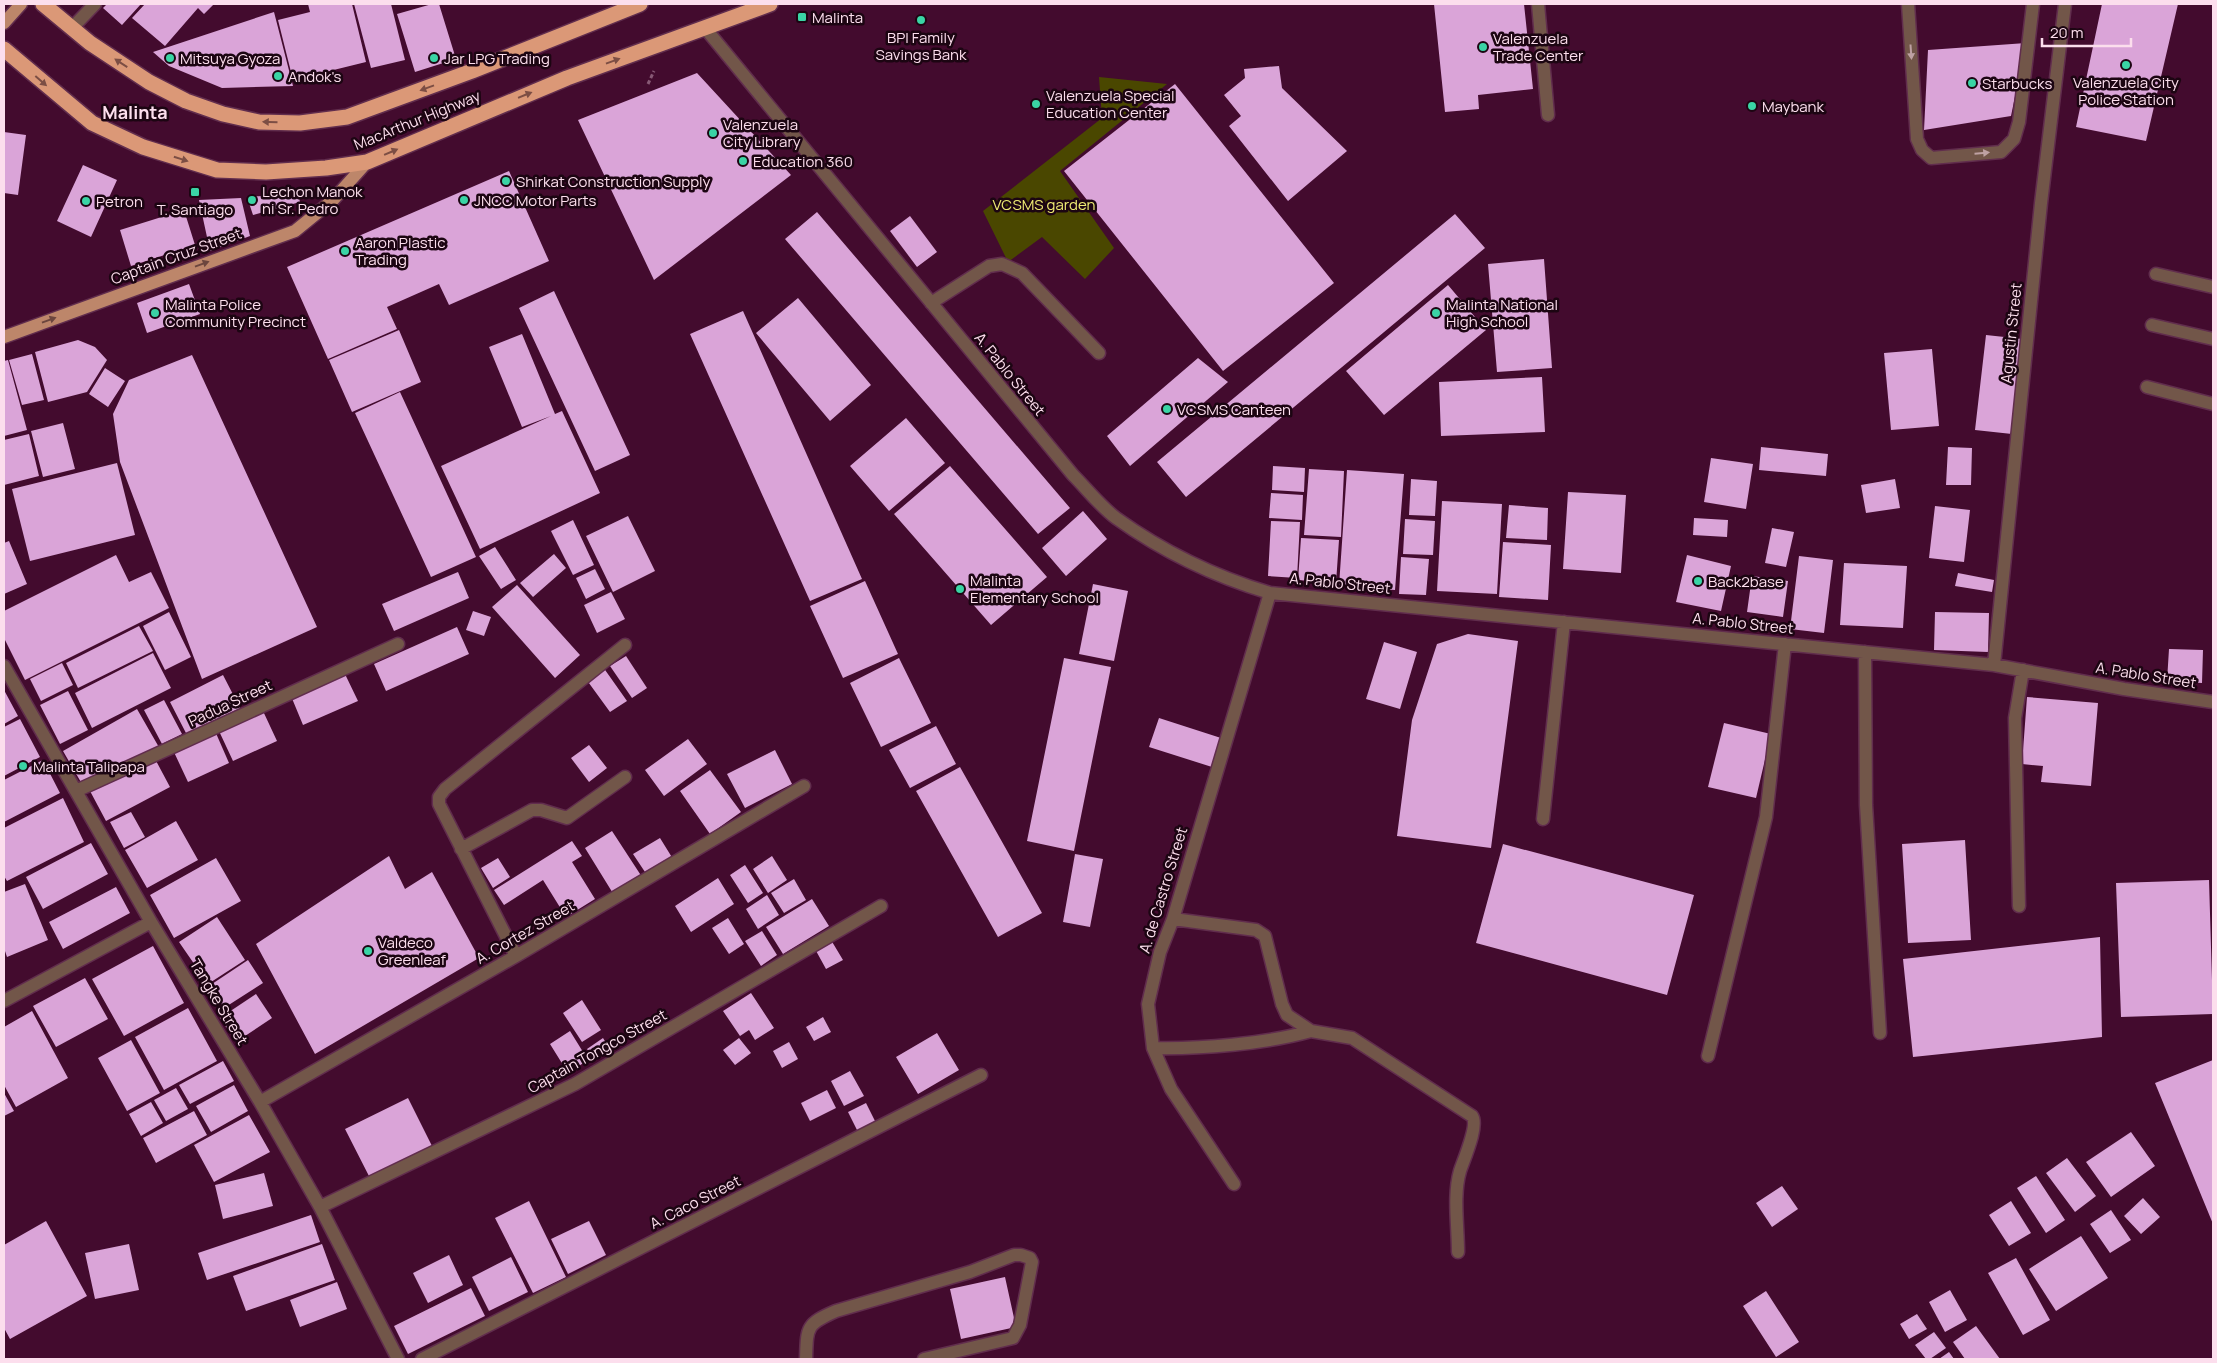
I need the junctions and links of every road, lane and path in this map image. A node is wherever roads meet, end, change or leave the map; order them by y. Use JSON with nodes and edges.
{"nodes":[{"id":1,"x":21,"y":4,"type":"edge"},
{"id":2,"x":43,"y":4,"type":"edge"},
{"id":3,"x":95,"y":4,"type":"edge"},
{"id":4,"x":640,"y":4,"type":"edge"},
{"id":5,"x":770,"y":4,"type":"edge"},
{"id":6,"x":1538,"y":4,"type":"edge"},
{"id":7,"x":1908,"y":4,"type":"edge"},
{"id":8,"x":2033,"y":4,"type":"edge"},
{"id":9,"x":2065,"y":4,"type":"edge"},
{"id":10,"x":4,"y":22,"type":"edge"},
{"id":11,"x":72,"y":28,"type":"junction"},
{"id":12,"x":705,"y":28,"type":"junction"},
{"id":13,"x":4,"y":49,"type":"edge"},
{"id":14,"x":1548,"y":115,"type":"dead end"},
{"id":15,"x":367,"y":162,"type":"junction"},
{"id":16,"x":2156,"y":274,"type":"dead end"},
{"id":17,"x":2213,"y":287,"type":"edge"},
{"id":18,"x":931,"y":303,"type":"junction"},
{"id":19,"x":2152,"y":325,"type":"dead end"},
{"id":20,"x":4,"y":337,"type":"edge"},
{"id":21,"x":2213,"y":339,"type":"edge"},
{"id":22,"x":1099,"y":353,"type":"dead end"},
{"id":23,"x":2147,"y":387,"type":"dead end"},
{"id":24,"x":2213,"y":404,"type":"edge"},
{"id":25,"x":1270,"y":593,"type":"junction"},
{"id":26,"x":1564,"y":622,"type":"junction"},
{"id":27,"x":398,"y":644,"type":"dead end"},
{"id":28,"x":1785,"y":644,"type":"junction"},
{"id":29,"x":625,"y":645,"type":"dead end"},
{"id":30,"x":1866,"y":652,"type":"junction"},
{"id":31,"x":1994,"y":665,"type":"junction"},
{"id":32,"x":4,"y":666,"type":"edge"},
{"id":33,"x":2023,"y":670,"type":"junction"},
{"id":34,"x":2213,"y":702,"type":"edge"},
{"id":35,"x":625,"y":776,"type":"dead end"},
{"id":36,"x":804,"y":786,"type":"dead end"},
{"id":37,"x":76,"y":791,"type":"junction"},
{"id":38,"x":1543,"y":819,"type":"dead end"},
{"id":39,"x":461,"y":849,"type":"junction"},
{"id":40,"x":881,"y":906,"type":"dead end"},
{"id":41,"x":2018,"y":906,"type":"dead end"},
{"id":42,"x":1173,"y":919,"type":"junction"},
{"id":43,"x":151,"y":922,"type":"junction"},
{"id":44,"x":516,"y":956,"type":"junction"},
{"id":45,"x":4,"y":1001,"type":"edge"},
{"id":46,"x":1311,"y":1030,"type":"junction"},
{"id":47,"x":1880,"y":1032,"type":"dead end"},
{"id":48,"x":1153,"y":1048,"type":"junction"},
{"id":49,"x":1708,"y":1056,"type":"dead end"},
{"id":50,"x":982,"y":1074,"type":"dead end"},
{"id":51,"x":260,"y":1102,"type":"junction"},
{"id":52,"x":1234,"y":1184,"type":"dead end"},
{"id":53,"x":320,"y":1207,"type":"junction"},
{"id":54,"x":1458,"y":1252,"type":"dead end"},
{"id":55,"x":398,"y":1359,"type":"edge"},
{"id":56,"x":422,"y":1359,"type":"edge"},
{"id":57,"x":806,"y":1359,"type":"edge"},
{"id":58,"x":924,"y":1359,"type":"edge"}],
"edges":[{"from":1,"to":10,"type":"main road"},
{"from":2,"to":11,"type":"highway","name":"MacArthur Highway"},
{"from":3,"to":11,"type":"street"},
{"from":4,"to":11,"type":"highway","name":"MacArthur Highway","one_way":true},
{"from":5,"to":12,"type":"highway","name":"MacArthur Highway"},
{"from":6,"to":14,"type":"street"},
{"from":7,"to":8,"type":"street","one_way":true},
{"from":9,"to":31,"type":"street","name":"Agustin Street"},
{"from":15,"to":12,"type":"highway","name":"MacArthur Highway","one_way":true},
{"from":12,"to":18,"type":"street","name":"A. Pablo Street"},
{"from":13,"to":15,"type":"highway","name":"MacArthur Highway","one_way":true},
{"from":20,"to":15,"type":"main road","name":"Captain Cruz Street","one_way":true},
{"from":16,"to":17,"type":"street"},
{"from":18,"to":22,"type":"street"},
{"from":18,"to":25,"type":"street","name":"A. Pablo Street"},
{"from":19,"to":21,"type":"street"},
{"from":23,"to":24,"type":"street"},
{"from":25,"to":26,"type":"street","name":"A. Pablo Street"},
{"from":25,"to":42,"type":"street","name":"A. de Castro Street"},
{"from":26,"to":28,"type":"street","name":"A. Pablo Street"},
{"from":26,"to":38,"type":"street"},
{"from":27,"to":37,"type":"street","name":"Padua Street"},
{"from":28,"to":30,"type":"street","name":"A. Pablo Street"},
{"from":28,"to":49,"type":"street"},
{"from":29,"to":39,"type":"street"},
{"from":30,"to":31,"type":"street","name":"A. Pablo Street"},
{"from":30,"to":47,"type":"street"},
{"from":31,"to":33,"type":"street","name":"A. Pablo Street"},
{"from":32,"to":37,"type":"street","name":"Tangke Street"},
{"from":33,"to":34,"type":"street","name":"A. Pablo Street"},
{"from":33,"to":41,"type":"street"},
{"from":35,"to":39,"type":"street"},
{"from":36,"to":44,"type":"street","name":"A. Cortez Street"},
{"from":37,"to":43,"type":"street","name":"Tangke Street"},
{"from":39,"to":44,"type":"street"},
{"from":40,"to":53,"type":"street","name":"Captain Tongco Street"},
{"from":42,"to":46,"type":"street"},
{"from":42,"to":48,"type":"street","name":"A. de Castro Street"},
{"from":43,"to":45,"type":"street"},
{"from":43,"to":51,"type":"street","name":"Tangke Street"},
{"from":44,"to":51,"type":"street","name":"A. Cortez Street"},
{"from":46,"to":48,"type":"street"},
{"from":46,"to":54,"type":"street"},
{"from":48,"to":52,"type":"street","name":"A. de Castro Street"},
{"from":50,"to":56,"type":"street","name":"A. Caco Street"},
{"from":51,"to":53,"type":"street","name":"Tangke Street"},
{"from":53,"to":55,"type":"street","name":"Tangke Street"},
{"from":57,"to":58,"type":"street"}]}
